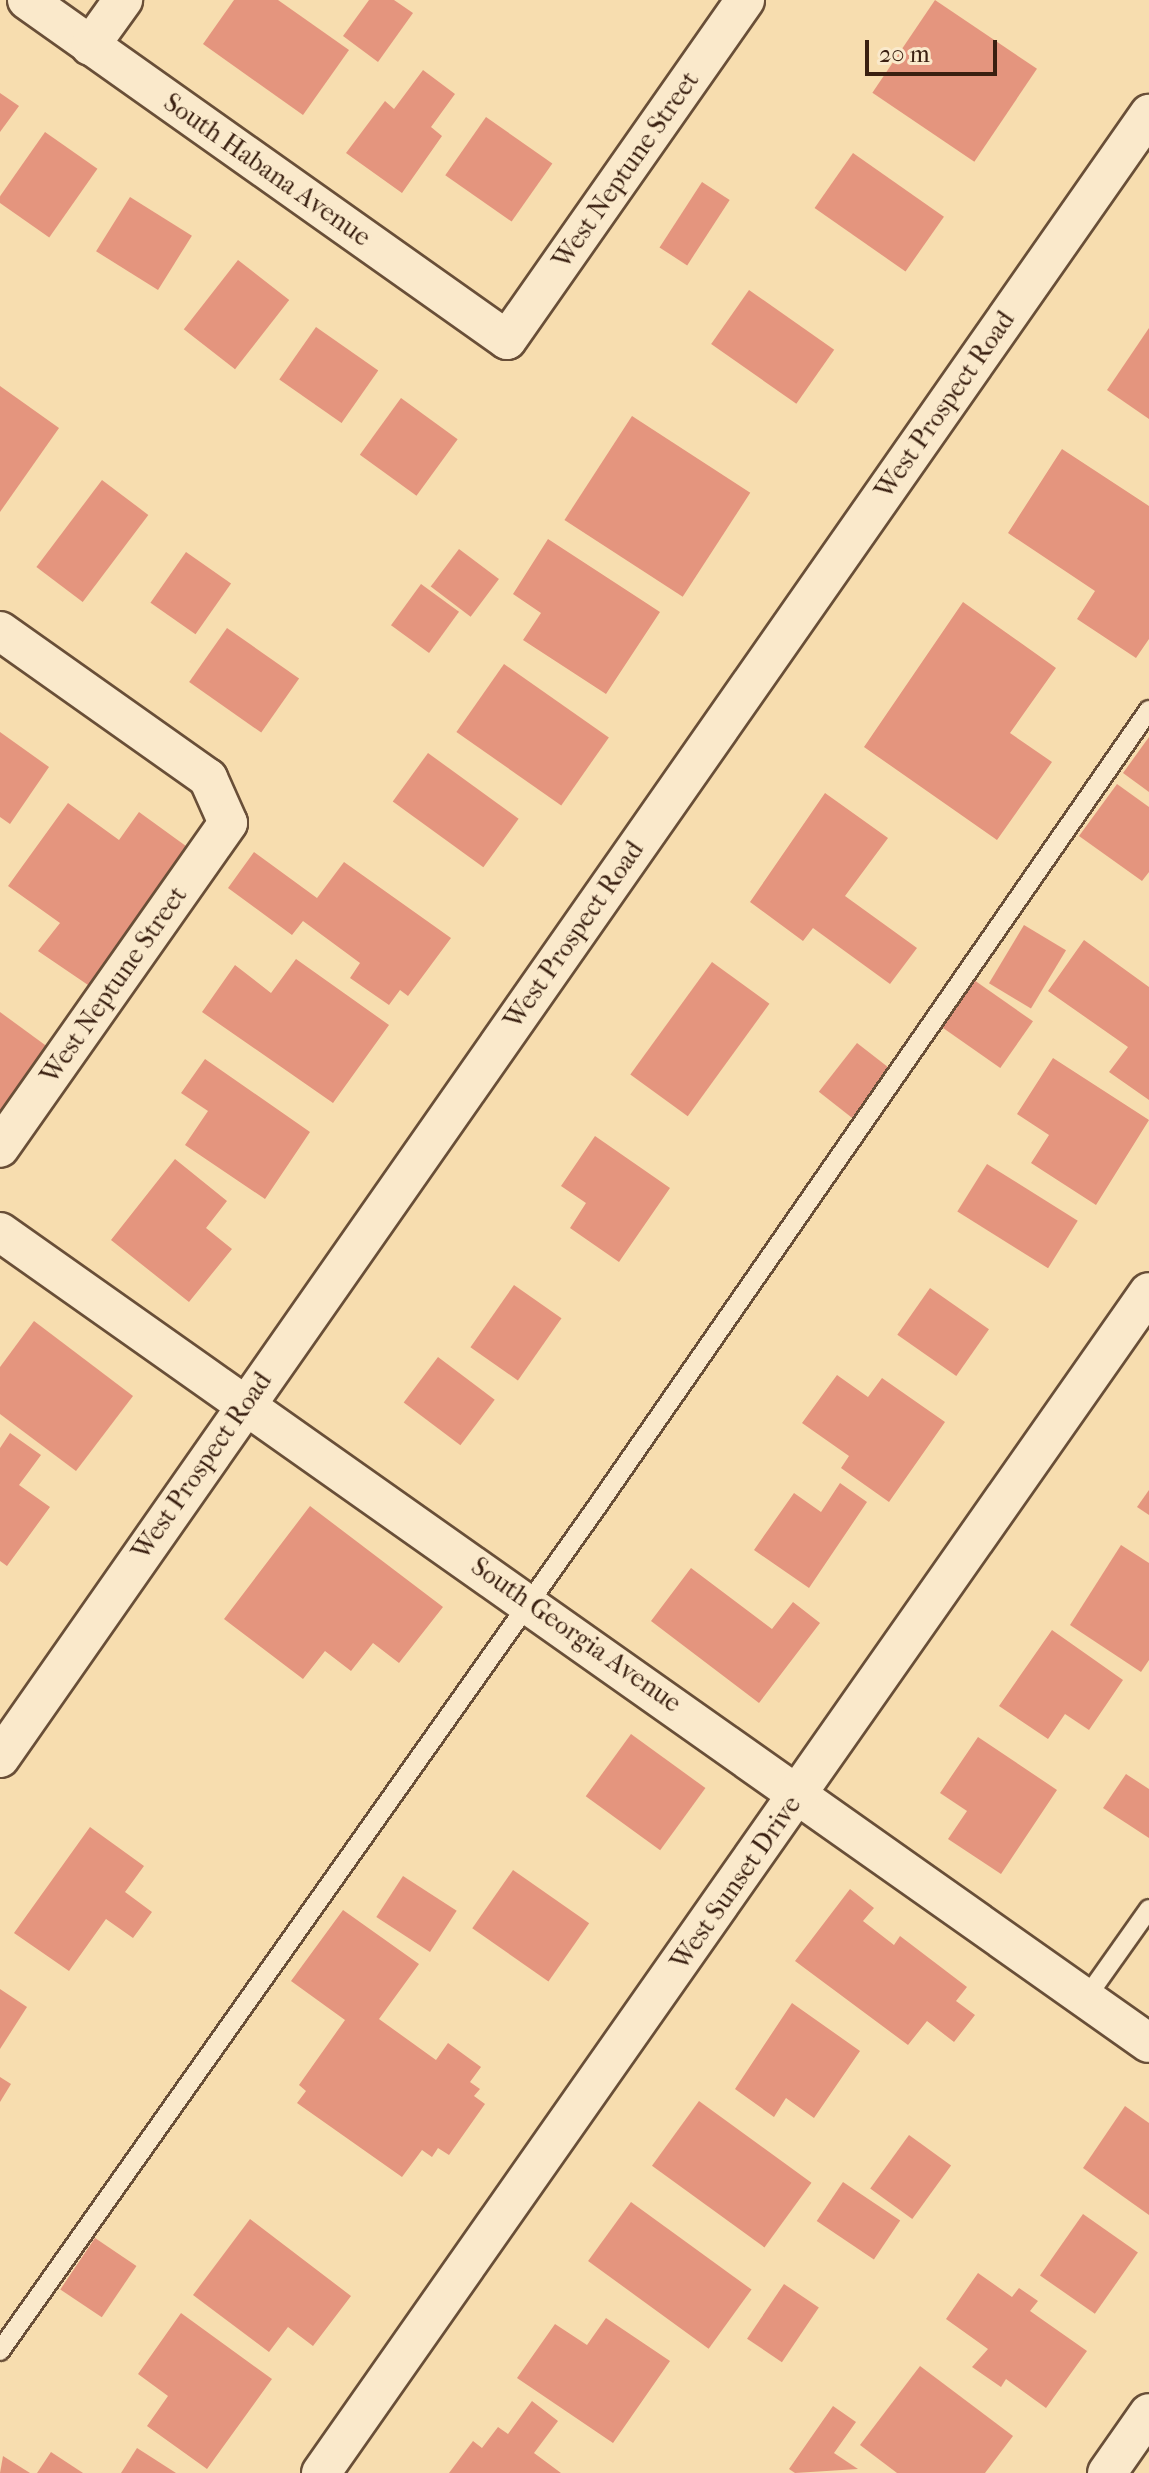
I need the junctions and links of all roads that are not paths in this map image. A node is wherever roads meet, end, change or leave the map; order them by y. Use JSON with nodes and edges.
{"nodes":[{"id":1,"x":27,"y":0,"type":"edge"},
{"id":2,"x":123,"y":0,"type":"edge"},
{"id":3,"x":745,"y":0,"type":"edge"},
{"id":4,"x":90,"y":46,"type":"junction"},
{"id":5,"x":1149,"y":114,"type":"edge"},
{"id":6,"x":507,"y":340,"type":"joint"},
{"id":7,"x":0,"y":631,"type":"edge"},
{"id":8,"x":1149,"y":710,"type":"edge"},
{"id":9,"x":0,"y":1148,"type":"edge"},
{"id":10,"x":0,"y":1232,"type":"edge"},
{"id":11,"x":1149,"y":1292,"type":"edge"},
{"id":12,"x":247,"y":1403,"type":"junction"},
{"id":13,"x":528,"y":1601,"type":"junction"},
{"id":14,"x":0,"y":1758,"type":"edge"},
{"id":15,"x":799,"y":1793,"type":"junction"},
{"id":16,"x":1149,"y":1909,"type":"edge"},
{"id":17,"x":1086,"y":1998,"type":"junction"},
{"id":18,"x":1149,"y":2043,"type":"edge"},
{"id":19,"x":0,"y":2351,"type":"edge"},
{"id":20,"x":1149,"y":2413,"type":"edge"},
{"id":21,"x":321,"y":2473,"type":"edge"},
{"id":22,"x":1107,"y":2473,"type":"edge"}],
"edges":[{"from":1,"to":4,"type":"street","name":"South Habana Avenue"},
{"from":2,"to":4,"type":"street"},
{"from":3,"to":6,"type":"street","name":"West Neptune Street"},
{"from":4,"to":6,"type":"street","name":"South Habana Avenue"},
{"from":5,"to":12,"type":"street","name":"West Prospect Road"},
{"from":7,"to":9,"type":"street","name":"West Neptune Street"},
{"from":8,"to":13,"type":"lane"},
{"from":10,"to":12,"type":"street","name":"South Georgia Avenue"},
{"from":11,"to":15,"type":"street","name":"West Sunset Drive"},
{"from":12,"to":13,"type":"street","name":"South Georgia Avenue"},
{"from":12,"to":14,"type":"street","name":"West Prospect Road"},
{"from":13,"to":15,"type":"street","name":"South Georgia Avenue"},
{"from":13,"to":19,"type":"lane"},
{"from":15,"to":17,"type":"street","name":"South Georgia Avenue"},
{"from":15,"to":21,"type":"street","name":"West Sunset Drive"},
{"from":16,"to":17,"type":"lane"},
{"from":17,"to":18,"type":"street","name":"South Georgia Avenue"},
{"from":20,"to":22,"type":"street"}]}
